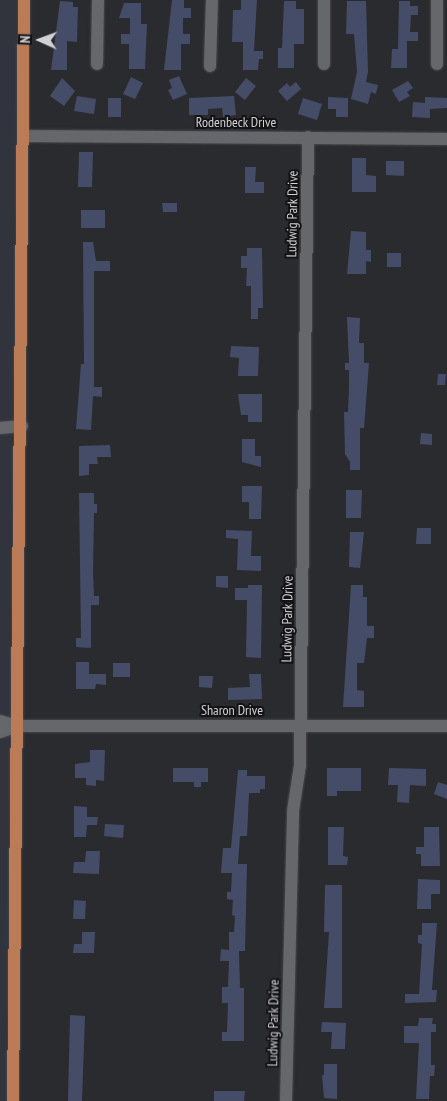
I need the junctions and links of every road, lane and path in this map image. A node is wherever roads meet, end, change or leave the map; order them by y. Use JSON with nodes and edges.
{"nodes":[{"id":1,"x":24,"y":0,"type":"edge"},
{"id":2,"x":98,"y":0,"type":"edge"},
{"id":3,"x":212,"y":0,"type":"edge"},
{"id":4,"x":324,"y":0,"type":"edge"},
{"id":5,"x":438,"y":0,"type":"edge"},
{"id":6,"x":97,"y":64,"type":"dead end"},
{"id":7,"x":324,"y":64,"type":"dead end"},
{"id":8,"x":437,"y":64,"type":"dead end"},
{"id":9,"x":210,"y":66,"type":"dead end"},
{"id":10,"x":24,"y":136,"type":"junction"},
{"id":11,"x":308,"y":137,"type":"junction"},
{"id":12,"x":447,"y":139,"type":"edge"},
{"id":13,"x":22,"y":426,"type":"junction"},
{"id":14,"x":0,"y":428,"type":"edge"},
{"id":15,"x":0,"y":720,"type":"edge"},
{"id":16,"x":301,"y":724,"type":"junction"},
{"id":17,"x":18,"y":726,"type":"junction"},
{"id":18,"x":447,"y":726,"type":"edge"},
{"id":19,"x":0,"y":732,"type":"edge"},
{"id":20,"x":13,"y":1101,"type":"edge"},
{"id":21,"x":286,"y":1101,"type":"edge"}],
"edges":[{"from":1,"to":10,"type":"main road"},
{"from":2,"to":6,"type":"street"},
{"from":3,"to":9,"type":"street"},
{"from":4,"to":7,"type":"street"},
{"from":5,"to":8,"type":"street"},
{"from":10,"to":11,"type":"street","name":"Rodenbeck Drive"},
{"from":10,"to":13,"type":"main road"},
{"from":11,"to":12,"type":"street","name":"Rodenbeck Drive"},
{"from":11,"to":16,"type":"street","name":"Ludwig Park Drive"},
{"from":13,"to":14,"type":"street"},
{"from":13,"to":17,"type":"main road"},
{"from":15,"to":17,"type":"street"},
{"from":16,"to":17,"type":"street","name":"Sharon Drive"},
{"from":16,"to":18,"type":"street","name":"Sharon Drive"},
{"from":16,"to":21,"type":"street","name":"Ludwig Park Drive"},
{"from":17,"to":19,"type":"street"},
{"from":17,"to":20,"type":"main road"}]}
